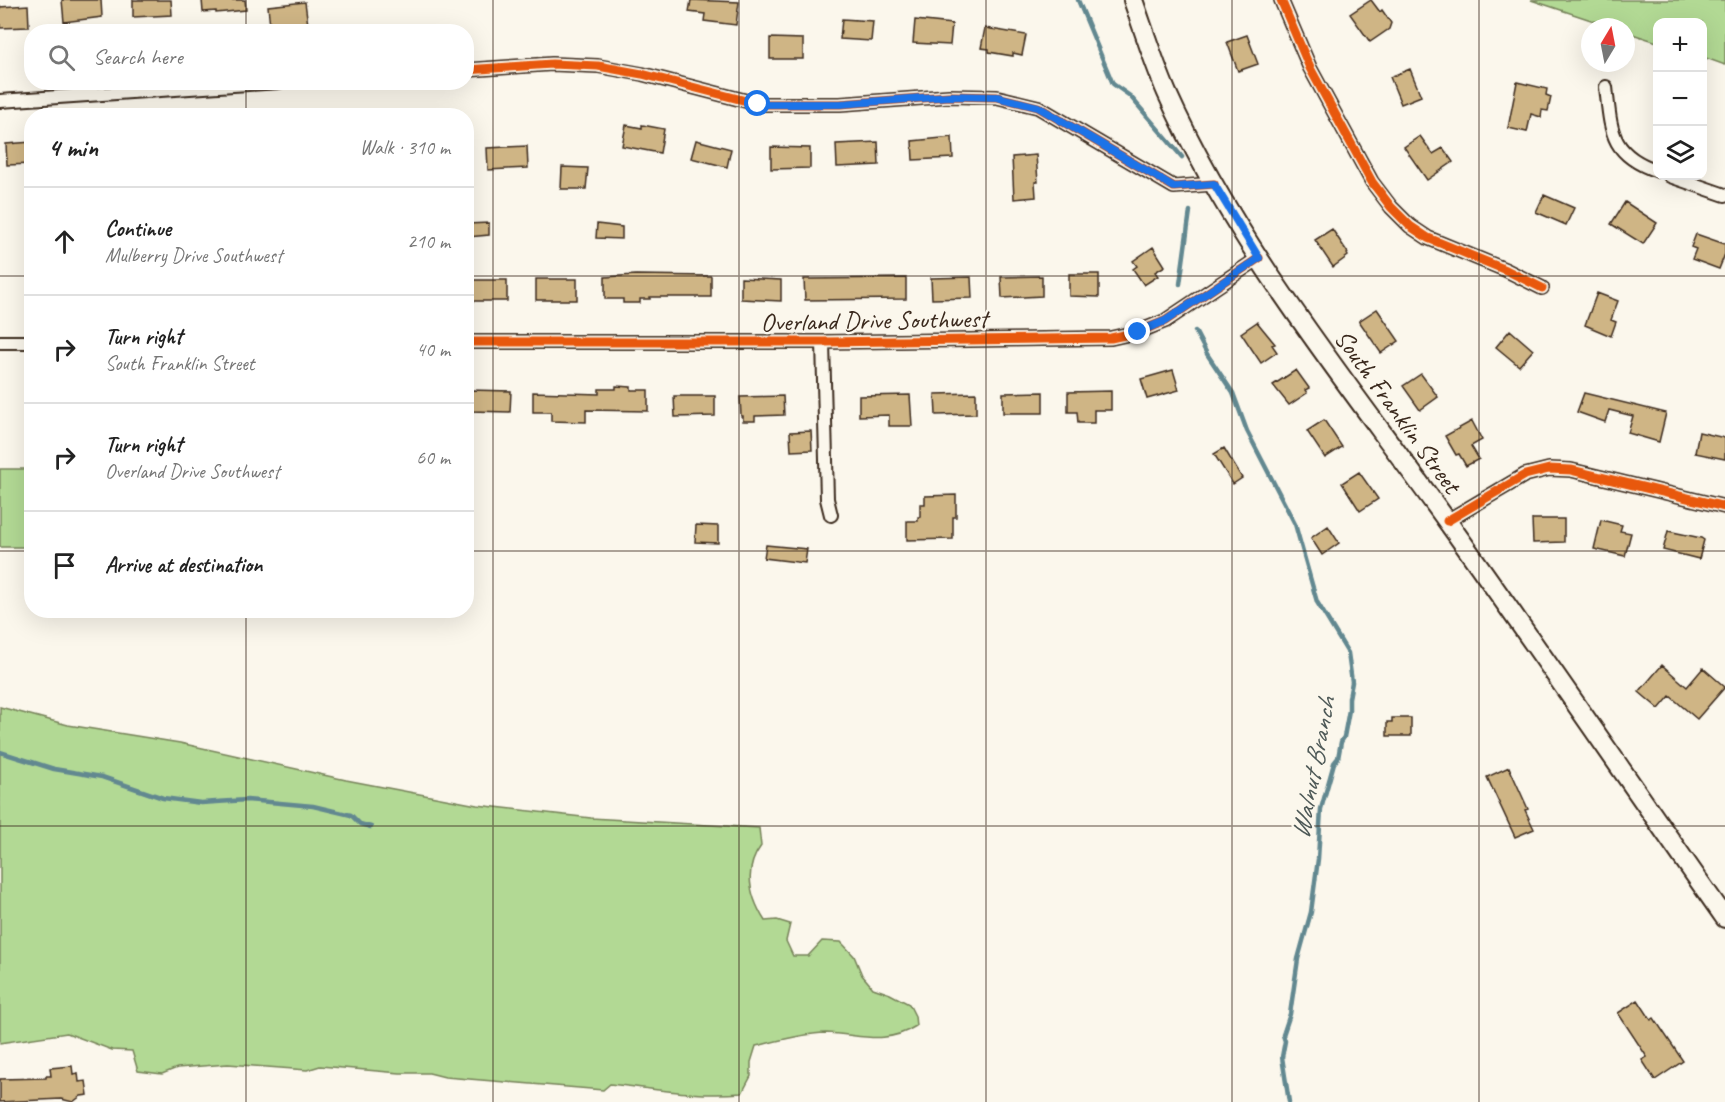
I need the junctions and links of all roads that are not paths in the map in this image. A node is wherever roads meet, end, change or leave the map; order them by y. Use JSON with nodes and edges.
{"nodes":[{"id":1,"x":1133,"y":0,"type":"edge"},
{"id":2,"x":1281,"y":0,"type":"edge"},
{"id":3,"x":474,"y":69,"type":"edge"},
{"id":4,"x":1606,"y":87,"type":"dead end"},
{"id":5,"x":162,"y":90,"type":"edge"},
{"id":6,"x":0,"y":101,"type":"edge"},
{"id":7,"x":1653,"y":169,"type":"edge"},
{"id":8,"x":1682,"y":180,"type":"edge"},
{"id":9,"x":1214,"y":184,"type":"junction"},
{"id":10,"x":1725,"y":195,"type":"edge"},
{"id":11,"x":1259,"y":258,"type":"junction"},
{"id":12,"x":1542,"y":288,"type":"dead end"},
{"id":13,"x":0,"y":342,"type":"edge"},
{"id":14,"x":24,"y":342,"type":"edge"},
{"id":15,"x":474,"y":342,"type":"edge"},
{"id":16,"x":823,"y":342,"type":"junction"},
{"id":17,"x":1725,"y":507,"type":"edge"},
{"id":18,"x":831,"y":515,"type":"dead end"},
{"id":19,"x":1447,"y":521,"type":"junction"},
{"id":20,"x":1725,"y":918,"type":"edge"}],
"edges":[{"from":1,"to":9,"type":"main road","name":"South Franklin Street"},
{"from":2,"to":12,"type":"street"},
{"from":3,"to":9,"type":"street"},
{"from":4,"to":7,"type":"street"},
{"from":5,"to":6,"type":"street"},
{"from":8,"to":10,"type":"street"},
{"from":9,"to":11,"type":"main road","name":"South Franklin Street"},
{"from":11,"to":16,"type":"street","name":"Overland Drive Southwest"},
{"from":11,"to":19,"type":"main road","name":"South Franklin Street"},
{"from":13,"to":14,"type":"street"},
{"from":15,"to":16,"type":"street","name":"Overland Drive Southwest"},
{"from":16,"to":18,"type":"street"},
{"from":17,"to":19,"type":"street"},
{"from":19,"to":20,"type":"main road","name":"South Franklin Street"}]}
